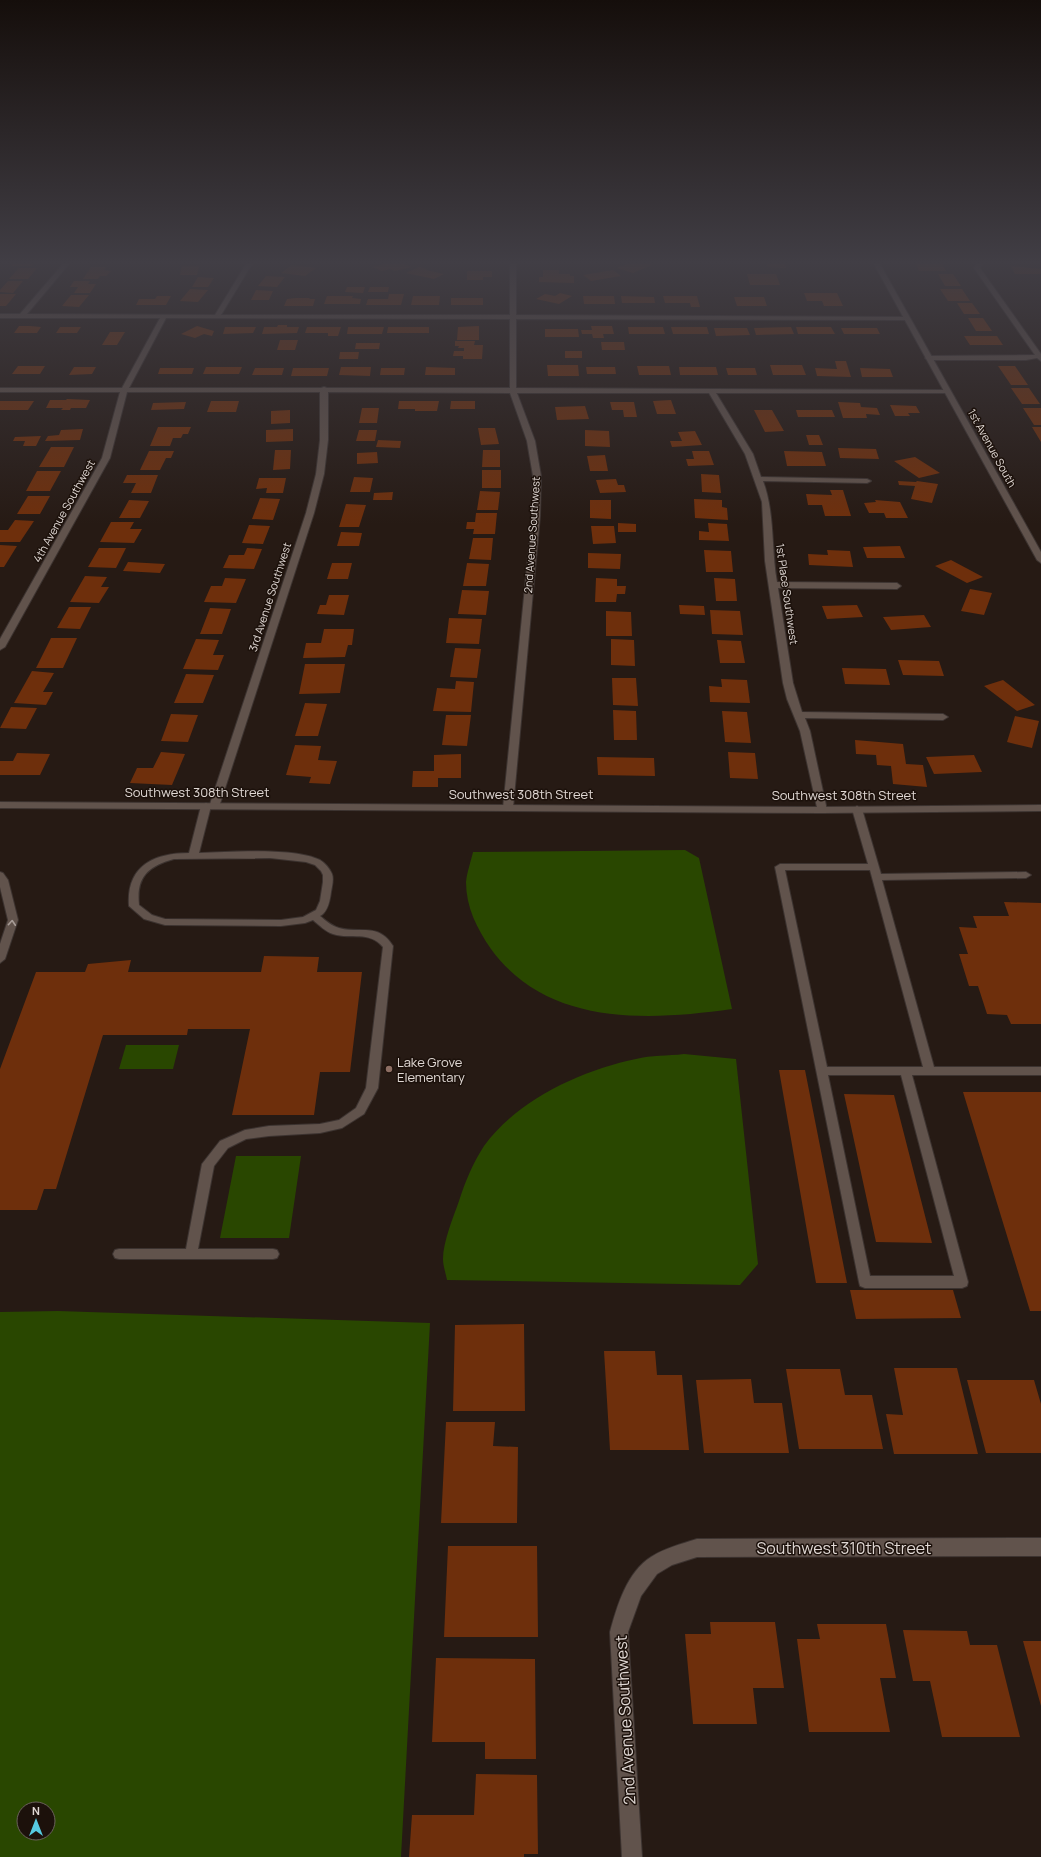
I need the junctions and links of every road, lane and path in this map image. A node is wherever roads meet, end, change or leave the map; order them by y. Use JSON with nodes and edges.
{"nodes":[{"id":1,"x":145,"y":351,"type":"edge"},
{"id":2,"x":512,"y":351,"type":"edge"},
{"id":3,"x":924,"y":351,"type":"edge"},
{"id":4,"x":1040,"y":357,"type":"edge"},
{"id":5,"x":928,"y":358,"type":"junction"},
{"id":6,"x":324,"y":389,"type":"junction"},
{"id":7,"x":0,"y":390,"type":"edge"},
{"id":8,"x":124,"y":390,"type":"junction"},
{"id":9,"x":711,"y":390,"type":"junction"},
{"id":10,"x":513,"y":391,"type":"junction"},
{"id":11,"x":947,"y":391,"type":"junction"},
{"id":12,"x":760,"y":479,"type":"junction"},
{"id":13,"x":867,"y":481,"type":"dead end"},
{"id":14,"x":1041,"y":560,"type":"edge"},
{"id":15,"x":772,"y":585,"type":"junction"},
{"id":16,"x":897,"y":586,"type":"dead end"},
{"id":17,"x":0,"y":647,"type":"edge"},
{"id":18,"x":798,"y":716,"type":"junction"},
{"id":19,"x":943,"y":718,"type":"dead end"},
{"id":20,"x":0,"y":805,"type":"edge"},
{"id":21,"x":210,"y":806,"type":"junction"},
{"id":22,"x":508,"y":808,"type":"junction"},
{"id":23,"x":1041,"y":808,"type":"edge"},
{"id":24,"x":857,"y":809,"type":"junction"},
{"id":25,"x":822,"y":810,"type":"junction"},
{"id":26,"x":193,"y":856,"type":"junction"},
{"id":27,"x":875,"y":872,"type":"junction"},
{"id":28,"x":0,"y":875,"type":"edge"},
{"id":29,"x":1026,"y":875,"type":"dead end"},
{"id":30,"x":314,"y":916,"type":"junction"},
{"id":31,"x":0,"y":959,"type":"edge"},
{"id":32,"x":822,"y":1071,"type":"junction"},
{"id":33,"x":905,"y":1071,"type":"junction"},
{"id":34,"x":930,"y":1071,"type":"junction"},
{"id":35,"x":1041,"y":1071,"type":"edge"},
{"id":36,"x":119,"y":1254,"type":"dead end"},
{"id":37,"x":191,"y":1254,"type":"junction"},
{"id":38,"x":273,"y":1254,"type":"dead end"},
{"id":39,"x":1041,"y":1547,"type":"edge"},
{"id":40,"x":652,"y":1567,"type":"joint"},
{"id":41,"x":632,"y":1857,"type":"edge"}],
"edges":[{"from":1,"to":8,"type":"street","name":"4th Avenue Southwest"},
{"from":2,"to":10,"type":"street","name":"2nd Avenue Southwest"},
{"from":3,"to":5,"type":"street","name":"1st Avenue South"},
{"from":4,"to":5,"type":"street"},
{"from":5,"to":11,"type":"street","name":"1st Avenue South"},
{"from":6,"to":8,"type":"street"},
{"from":6,"to":10,"type":"street"},
{"from":6,"to":21,"type":"street","name":"3rd Avenue Southwest"},
{"from":7,"to":8,"type":"street"},
{"from":8,"to":17,"type":"street","name":"4th Avenue Southwest"},
{"from":9,"to":10,"type":"street"},
{"from":9,"to":11,"type":"street"},
{"from":9,"to":12,"type":"street","name":"1st Place Southwest"},
{"from":10,"to":22,"type":"street","name":"2nd Avenue Southwest"},
{"from":11,"to":14,"type":"street","name":"1st Avenue South"},
{"from":12,"to":13,"type":"street"},
{"from":12,"to":15,"type":"street","name":"1st Place Southwest"},
{"from":15,"to":16,"type":"street"},
{"from":15,"to":18,"type":"street","name":"1st Place Southwest"},
{"from":18,"to":19,"type":"street"},
{"from":18,"to":25,"type":"street","name":"1st Place Southwest"},
{"from":20,"to":21,"type":"street","name":"Southwest 308th Street"},
{"from":21,"to":22,"type":"street","name":"Southwest 308th Street"},
{"from":21,"to":26,"type":"lane"},
{"from":22,"to":25,"type":"street","name":"Southwest 308th Street"},
{"from":23,"to":24,"type":"street","name":"Southwest 308th Street"},
{"from":24,"to":25,"type":"street","name":"Southwest 308th Street"},
{"from":24,"to":27,"type":"lane"},
{"from":26,"to":30,"type":"lane"},
{"from":26,"to":30,"type":"lane"},
{"from":27,"to":29,"type":"lane"},
{"from":27,"to":32,"type":"lane"},
{"from":27,"to":34,"type":"lane"},
{"from":31,"to":28,"type":"lane","one_way":true},
{"from":30,"to":37,"type":"lane"},
{"from":32,"to":33,"type":"lane"},
{"from":32,"to":33,"type":"lane"},
{"from":33,"to":34,"type":"lane"},
{"from":34,"to":35,"type":"lane"},
{"from":36,"to":37,"type":"lane"},
{"from":37,"to":38,"type":"lane"},
{"from":39,"to":40,"type":"street","name":"Southwest 310th Street"},
{"from":40,"to":41,"type":"street","name":"2nd Avenue Southwest"}]}
